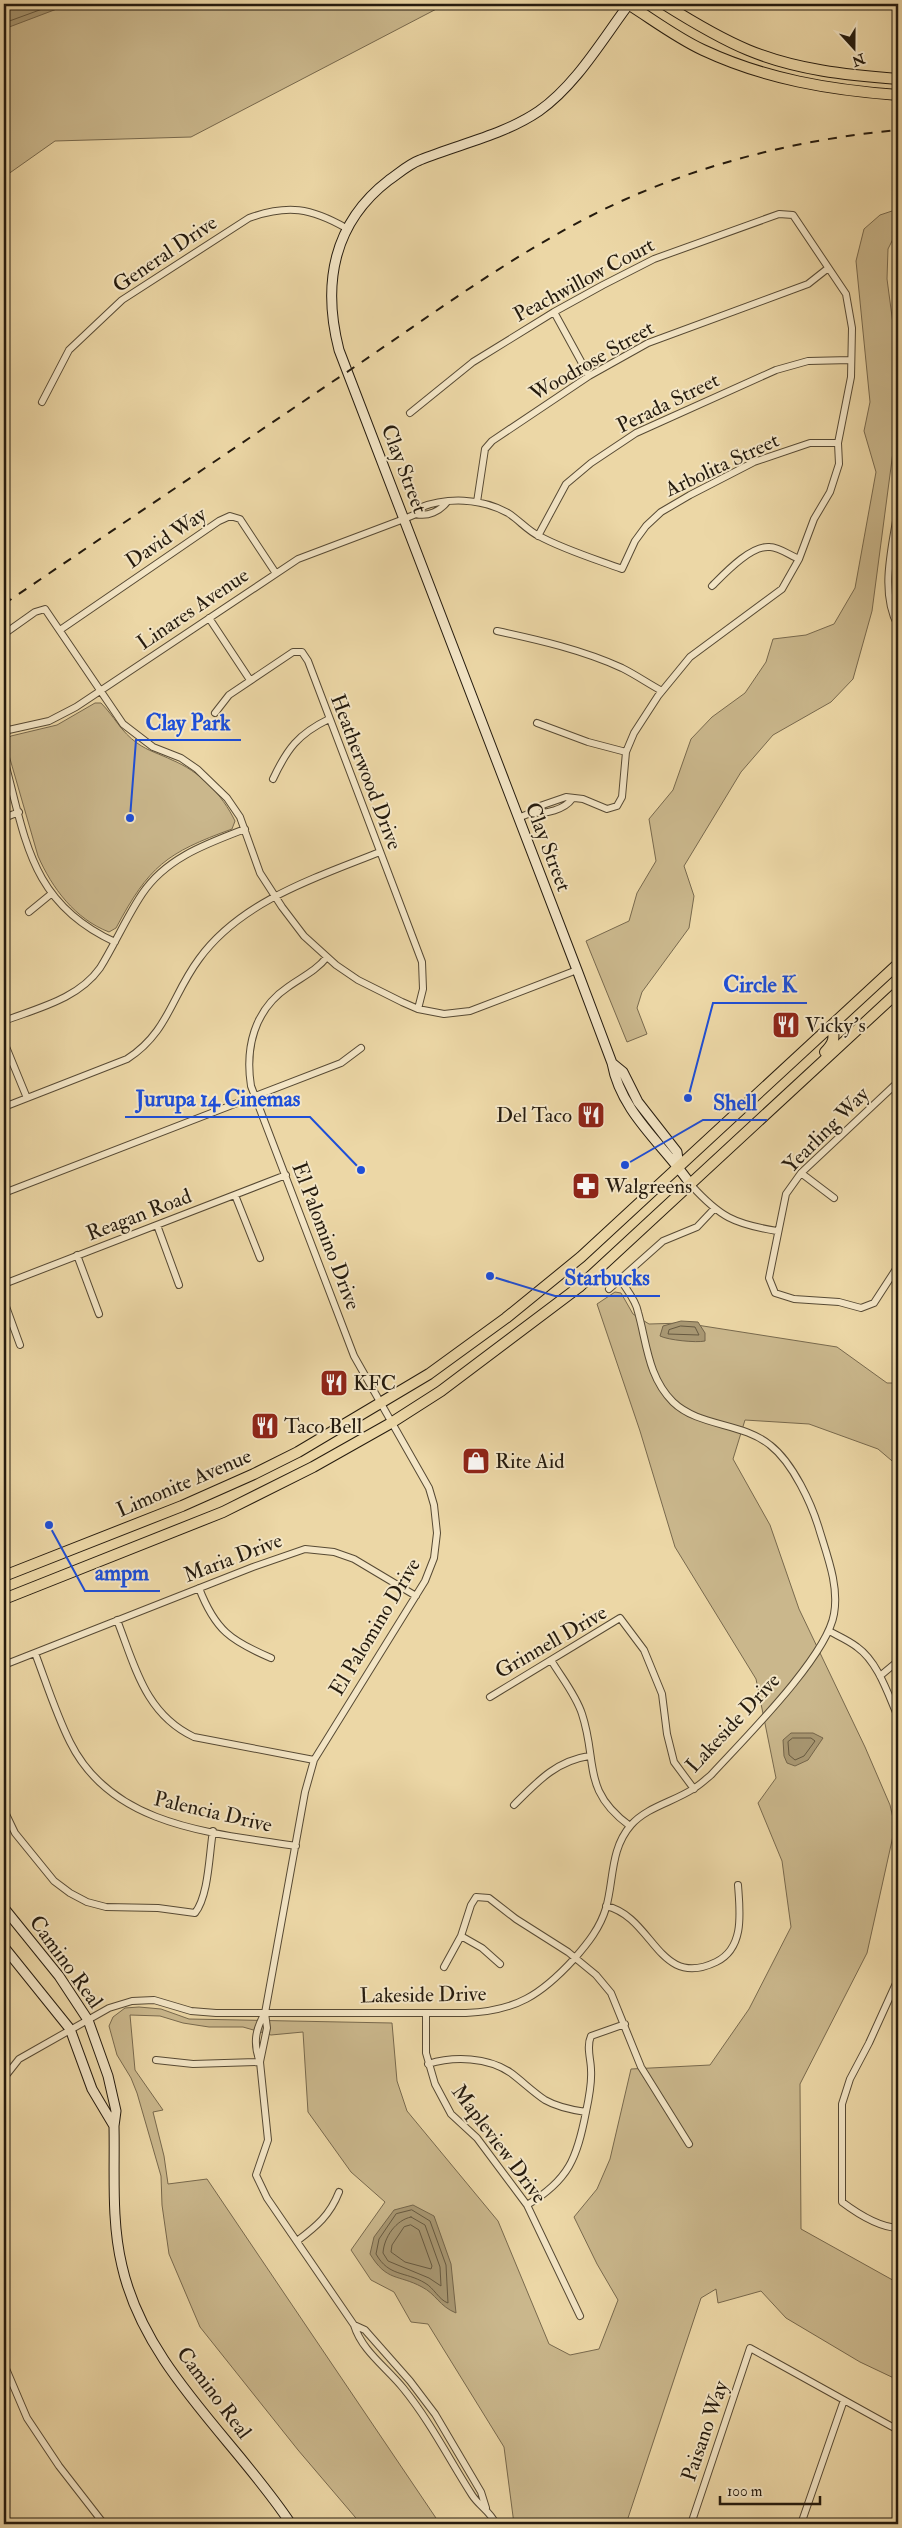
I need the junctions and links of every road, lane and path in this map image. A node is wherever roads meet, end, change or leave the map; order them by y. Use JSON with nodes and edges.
{"nodes":[{"id":1,"x":628,"y":4,"type":"edge"},
{"id":2,"x":664,"y":4,"type":"edge"},
{"id":3,"x":898,"y":79,"type":"edge"},
{"id":4,"x":898,"y":95,"type":"edge"},
{"id":5,"x":346,"y":228,"type":"junction"},
{"id":6,"x":898,"y":254,"type":"edge"},
{"id":7,"x":827,"y":269,"type":"junction"},
{"id":8,"x":898,"y":298,"type":"edge"},
{"id":9,"x":554,"y":312,"type":"junction"},
{"id":10,"x":851,"y":360,"type":"junction"},
{"id":11,"x":589,"y":376,"type":"junction"},
{"id":12,"x":42,"y":402,"type":"dead end"},
{"id":13,"x":410,"y":413,"type":"dead end"},
{"id":14,"x":838,"y":443,"type":"junction"},
{"id":15,"x":477,"y":502,"type":"junction"},
{"id":16,"x":898,"y":508,"type":"edge"},
{"id":17,"x":404,"y":519,"type":"junction"},
{"id":18,"x":538,"y":536,"type":"junction"},
{"id":19,"x":799,"y":560,"type":"junction"},
{"id":20,"x":275,"y":572,"type":"junction"},
{"id":21,"x":712,"y":586,"type":"dead end"},
{"id":22,"x":209,"y":618,"type":"junction"},
{"id":23,"x":898,"y":626,"type":"edge"},
{"id":24,"x":60,"y":630,"type":"junction"},
{"id":25,"x":497,"y":631,"type":"dead end"},
{"id":26,"x":4,"y":634,"type":"edge"},
{"id":27,"x":250,"y":680,"type":"junction"},
{"id":28,"x":100,"y":691,"type":"junction"},
{"id":29,"x":662,"y":692,"type":"junction"},
{"id":30,"x":215,"y":713,"type":"dead end"},
{"id":31,"x":329,"y":719,"type":"junction"},
{"id":32,"x":537,"y":723,"type":"dead end"},
{"id":33,"x":4,"y":732,"type":"edge"},
{"id":34,"x":626,"y":752,"type":"junction"},
{"id":35,"x":4,"y":759,"type":"edge"},
{"id":36,"x":273,"y":779,"type":"dead end"},
{"id":37,"x":19,"y":812,"type":"junction"},
{"id":38,"x":4,"y":818,"type":"edge"},
{"id":39,"x":518,"y":818,"type":"junction"},
{"id":40,"x":245,"y":829,"type":"junction"},
{"id":41,"x":380,"y":852,"type":"junction"},
{"id":42,"x":51,"y":894,"type":"junction"},
{"id":43,"x":276,"y":897,"type":"junction"},
{"id":44,"x":29,"y":912,"type":"dead end"},
{"id":45,"x":115,"y":942,"type":"junction"},
{"id":46,"x":327,"y":957,"type":"junction"},
{"id":47,"x":898,"y":964,"type":"edge"},
{"id":48,"x":577,"y":970,"type":"junction"},
{"id":49,"x":898,"y":992,"type":"edge"},
{"id":50,"x":418,"y":1009,"type":"junction"},
{"id":51,"x":4,"y":1020,"type":"edge"},
{"id":52,"x":832,"y":1025,"type":"junction"},
{"id":53,"x":4,"y":1042,"type":"edge"},
{"id":54,"x":361,"y":1048,"type":"dead end"},
{"id":55,"x":898,"y":1082,"type":"edge"},
{"id":56,"x":255,"y":1095,"type":"junction"},
{"id":57,"x":27,"y":1098,"type":"junction"},
{"id":58,"x":4,"y":1107,"type":"edge"},
{"id":59,"x":769,"y":1112,"type":"junction"},
{"id":60,"x":679,"y":1167,"type":"junction"},
{"id":61,"x":801,"y":1173,"type":"junction"},
{"id":62,"x":286,"y":1175,"type":"junction"},
{"id":63,"x":690,"y":1185,"type":"junction"},
{"id":64,"x":4,"y":1193,"type":"edge"},
{"id":65,"x":235,"y":1195,"type":"junction"},
{"id":66,"x":834,"y":1198,"type":"dead end"},
{"id":67,"x":714,"y":1208,"type":"junction"},
{"id":68,"x":157,"y":1225,"type":"junction"},
{"id":69,"x":777,"y":1231,"type":"junction"},
{"id":70,"x":78,"y":1256,"type":"junction"},
{"id":71,"x":260,"y":1258,"type":"dead end"},
{"id":72,"x":898,"y":1266,"type":"edge"},
{"id":73,"x":620,"y":1279,"type":"junction"},
{"id":74,"x":4,"y":1284,"type":"edge"},
{"id":75,"x":179,"y":1285,"type":"dead end"},
{"id":76,"x":609,"y":1289,"type":"dead end"},
{"id":77,"x":4,"y":1301,"type":"edge"},
{"id":78,"x":99,"y":1314,"type":"dead end"},
{"id":79,"x":20,"y":1345,"type":"dead end"},
{"id":80,"x":380,"y":1404,"type":"junction"},
{"id":81,"x":391,"y":1423,"type":"junction"},
{"id":82,"x":4,"y":1576,"type":"edge"},
{"id":83,"x":199,"y":1588,"type":"junction"},
{"id":84,"x":416,"y":1596,"type":"junction"},
{"id":85,"x":4,"y":1599,"type":"edge"},
{"id":86,"x":117,"y":1620,"type":"junction"},
{"id":87,"x":829,"y":1631,"type":"junction"},
{"id":88,"x":35,"y":1653,"type":"junction"},
{"id":89,"x":271,"y":1658,"type":"dead end"},
{"id":90,"x":551,"y":1660,"type":"junction"},
{"id":91,"x":898,"y":1661,"type":"edge"},
{"id":92,"x":4,"y":1665,"type":"edge"},
{"id":93,"x":880,"y":1676,"type":"junction"},
{"id":94,"x":490,"y":1697,"type":"dead end"},
{"id":95,"x":898,"y":1717,"type":"edge"},
{"id":96,"x":589,"y":1756,"type":"junction"},
{"id":97,"x":314,"y":1760,"type":"junction"},
{"id":98,"x":694,"y":1789,"type":"junction"},
{"id":99,"x":514,"y":1805,"type":"dead end"},
{"id":100,"x":4,"y":1810,"type":"edge"},
{"id":101,"x":630,"y":1826,"type":"junction"},
{"id":102,"x":213,"y":1831,"type":"junction"},
{"id":103,"x":296,"y":1846,"type":"junction"},
{"id":104,"x":738,"y":1886,"type":"dead end"},
{"id":105,"x":606,"y":1906,"type":"junction"},
{"id":106,"x":4,"y":1908,"type":"edge"},
{"id":107,"x":461,"y":1936,"type":"junction"},
{"id":108,"x":4,"y":1947,"type":"edge"},
{"id":109,"x":576,"y":1957,"type":"junction"},
{"id":110,"x":500,"y":1964,"type":"dead end"},
{"id":111,"x":444,"y":1967,"type":"dead end"},
{"id":112,"x":898,"y":1979,"type":"edge"},
{"id":113,"x":265,"y":2013,"type":"junction"},
{"id":114,"x":426,"y":2013,"type":"junction"},
{"id":115,"x":88,"y":2020,"type":"junction"},
{"id":116,"x":625,"y":2024,"type":"junction"},
{"id":117,"x":70,"y":2029,"type":"junction"},
{"id":118,"x":256,"y":2043,"type":"junction"},
{"id":119,"x":265,"y":2043,"type":"junction"},
{"id":120,"x":156,"y":2060,"type":"dead end"},
{"id":121,"x":260,"y":2062,"type":"junction"},
{"id":122,"x":428,"y":2064,"type":"junction"},
{"id":123,"x":4,"y":2078,"type":"edge"},
{"id":124,"x":586,"y":2112,"type":"junction"},
{"id":125,"x":114,"y":2126,"type":"junction"},
{"id":126,"x":689,"y":2144,"type":"dead end"},
{"id":127,"x":339,"y":2192,"type":"dead end"},
{"id":128,"x":527,"y":2205,"type":"junction"},
{"id":129,"x":898,"y":2228,"type":"edge"},
{"id":130,"x":297,"y":2241,"type":"junction"},
{"id":131,"x":580,"y":2316,"type":"dead end"},
{"id":132,"x":354,"y":2324,"type":"junction"},
{"id":133,"x":4,"y":2364,"type":"edge"},
{"id":134,"x":844,"y":2400,"type":"junction"},
{"id":135,"x":898,"y":2430,"type":"edge"},
{"id":136,"x":486,"y":2508,"type":"junction"},
{"id":137,"x":104,"y":2524,"type":"edge"},
{"id":138,"x":291,"y":2524,"type":"edge"},
{"id":139,"x":496,"y":2524,"type":"edge"},
{"id":140,"x":691,"y":2524,"type":"edge"},
{"id":141,"x":801,"y":2524,"type":"edge"}],
"edges":[{"from":1,"to":4,"type":"main road"},
{"from":1,"to":5,"type":"main road","name":"Clay Street"},
{"from":2,"to":3,"type":"main road"},
{"from":5,"to":12,"type":"street","name":"General Drive"},
{"from":5,"to":17,"type":"main road","name":"Clay Street"},
{"from":6,"to":8,"type":"street"},
{"from":7,"to":9,"type":"street","name":"Peachwillow Court"},
{"from":7,"to":10,"type":"street"},
{"from":7,"to":11,"type":"street","name":"Woodrose Street"},
{"from":9,"to":11,"type":"street"},
{"from":9,"to":13,"type":"street","name":"Peachwillow Court"},
{"from":10,"to":14,"type":"street"},
{"from":10,"to":18,"type":"street","name":"Perada Street"},
{"from":11,"to":15,"type":"street","name":"Woodrose Street"},
{"from":14,"to":18,"type":"street","name":"Arbolita Street"},
{"from":14,"to":19,"type":"street"},
{"from":15,"to":17,"type":"street","name":"Linares Avenue"},
{"from":15,"to":18,"type":"street"},
{"from":16,"to":23,"type":"street"},
{"from":17,"to":20,"type":"street","name":"Linares Avenue"},
{"from":17,"to":39,"type":"main road","name":"Clay Street"},
{"from":19,"to":21,"type":"street"},
{"from":19,"to":29,"type":"street"},
{"from":20,"to":22,"type":"street","name":"Linares Avenue"},
{"from":20,"to":24,"type":"street","name":"David Way"},
{"from":22,"to":27,"type":"street"},
{"from":22,"to":28,"type":"street","name":"Linares Avenue"},
{"from":24,"to":26,"type":"street"},
{"from":24,"to":28,"type":"street"},
{"from":25,"to":29,"type":"street"},
{"from":27,"to":30,"type":"street","name":"Heatherwood Drive"},
{"from":27,"to":31,"type":"street","name":"Heatherwood Drive"},
{"from":28,"to":33,"type":"street","name":"Linares Avenue"},
{"from":28,"to":40,"type":"street"},
{"from":29,"to":34,"type":"street"},
{"from":31,"to":36,"type":"street"},
{"from":31,"to":41,"type":"street","name":"Heatherwood Drive"},
{"from":32,"to":34,"type":"street"},
{"from":34,"to":39,"type":"street"},
{"from":35,"to":37,"type":"street"},
{"from":37,"to":38,"type":"street"},
{"from":37,"to":42,"type":"street"},
{"from":39,"to":48,"type":"main road","name":"Clay Street"},
{"from":40,"to":43,"type":"street"},
{"from":40,"to":45,"type":"street"},
{"from":41,"to":43,"type":"street"},
{"from":41,"to":50,"type":"street","name":"Heatherwood Drive"},
{"from":42,"to":44,"type":"street"},
{"from":42,"to":45,"type":"street"},
{"from":43,"to":46,"type":"street"},
{"from":43,"to":57,"type":"street"},
{"from":45,"to":51,"type":"street"},
{"from":46,"to":50,"type":"street"},
{"from":46,"to":56,"type":"street","name":"El Palomino Drive"},
{"from":47,"to":52,"type":"main road","name":"Limonite Avenue"},
{"from":48,"to":50,"type":"street"},
{"from":48,"to":60,"type":"main road","name":"Clay Street"},
{"from":49,"to":59,"type":"main road","name":"Limonite Avenue"},
{"from":52,"to":59,"type":"main road"},
{"from":52,"to":60,"type":"main road","name":"Limonite Avenue"},
{"from":53,"to":57,"type":"street"},
{"from":54,"to":56,"type":"street"},
{"from":55,"to":61,"type":"street","name":"Yearling Way"},
{"from":56,"to":62,"type":"street","name":"El Palomino Drive"},
{"from":56,"to":64,"type":"street"},
{"from":57,"to":58,"type":"street"},
{"from":59,"to":63,"type":"main road","name":"Limonite Avenue"},
{"from":60,"to":63,"type":"main road","name":"Clay Street"},
{"from":60,"to":80,"type":"main road","name":"Limonite Avenue"},
{"from":61,"to":66,"type":"street"},
{"from":61,"to":69,"type":"street","name":"Yearling Way"},
{"from":62,"to":65,"type":"street","name":"Reagan Road"},
{"from":62,"to":80,"type":"street","name":"El Palomino Drive"},
{"from":63,"to":67,"type":"street","name":"Clay Street"},
{"from":63,"to":81,"type":"main road","name":"Limonite Avenue"},
{"from":65,"to":68,"type":"street","name":"Reagan Road"},
{"from":65,"to":71,"type":"street"},
{"from":67,"to":69,"type":"street","name":"Clay Street"},
{"from":67,"to":73,"type":"street"},
{"from":68,"to":70,"type":"street","name":"Reagan Road"},
{"from":68,"to":75,"type":"street"},
{"from":69,"to":72,"type":"street","name":"Yearling Way"},
{"from":70,"to":74,"type":"street","name":"Reagan Road"},
{"from":70,"to":78,"type":"street"},
{"from":73,"to":76,"type":"street"},
{"from":73,"to":87,"type":"street","name":"Lakeside Drive"},
{"from":77,"to":79,"type":"street"},
{"from":80,"to":81,"type":"street","name":"El Palomino Drive"},
{"from":80,"to":82,"type":"main road","name":"Limonite Avenue"},
{"from":81,"to":84,"type":"street","name":"El Palomino Drive"},
{"from":81,"to":85,"type":"main road","name":"Limonite Avenue"},
{"from":83,"to":84,"type":"street","name":"Maria Drive"},
{"from":83,"to":86,"type":"street","name":"Maria Drive"},
{"from":83,"to":89,"type":"street"},
{"from":84,"to":97,"type":"street","name":"El Palomino Drive"},
{"from":86,"to":88,"type":"street","name":"Maria Drive"},
{"from":86,"to":97,"type":"street"},
{"from":87,"to":93,"type":"street"},
{"from":87,"to":98,"type":"street","name":"Lakeside Drive"},
{"from":88,"to":92,"type":"street","name":"Maria Drive"},
{"from":88,"to":102,"type":"street","name":"Palencia Drive"},
{"from":90,"to":94,"type":"street","name":"Grinnell Drive"},
{"from":90,"to":96,"type":"street"},
{"from":90,"to":98,"type":"street","name":"Grinnell Drive"},
{"from":91,"to":93,"type":"street"},
{"from":93,"to":95,"type":"street"},
{"from":96,"to":99,"type":"street"},
{"from":96,"to":101,"type":"street"},
{"from":97,"to":103,"type":"street","name":"El Palomino Drive"},
{"from":98,"to":101,"type":"street","name":"Lakeside Drive"},
{"from":100,"to":102,"type":"street"},
{"from":101,"to":105,"type":"street","name":"Lakeside Drive"},
{"from":102,"to":103,"type":"street","name":"Palencia Drive"},
{"from":103,"to":113,"type":"street","name":"El Palomino Drive"},
{"from":104,"to":105,"type":"street"},
{"from":105,"to":109,"type":"street","name":"Lakeside Drive"},
{"from":106,"to":115,"type":"main road","name":"Camino Real"},
{"from":107,"to":109,"type":"street"},
{"from":107,"to":110,"type":"street"},
{"from":107,"to":111,"type":"street"},
{"from":108,"to":117,"type":"main road","name":"Camino Real"},
{"from":109,"to":114,"type":"street","name":"Lakeside Drive"},
{"from":109,"to":116,"type":"street"},
{"from":112,"to":129,"type":"street"},
{"from":113,"to":114,"type":"street","name":"Lakeside Drive"},
{"from":113,"to":115,"type":"street","name":"Lakeside Drive"},
{"from":113,"to":118,"type":"street","name":"El Palomino Drive"},
{"from":113,"to":119,"type":"street","name":"El Palomino Drive"},
{"from":114,"to":122,"type":"street","name":"Mapleview Drive"},
{"from":115,"to":117,"type":"street","name":"Lakeside Drive"},
{"from":115,"to":125,"type":"main road","name":"Camino Real"},
{"from":116,"to":124,"type":"street"},
{"from":116,"to":126,"type":"street"},
{"from":117,"to":123,"type":"street","name":"Lakeside Drive"},
{"from":117,"to":125,"type":"main road","name":"Camino Real"},
{"from":118,"to":119,"type":"street"},
{"from":118,"to":121,"type":"street","name":"El Palomino Drive"},
{"from":119,"to":121,"type":"street","name":"El Palomino Drive"},
{"from":120,"to":121,"type":"street"},
{"from":121,"to":130,"type":"street","name":"El Palomino Drive"},
{"from":122,"to":124,"type":"street"},
{"from":122,"to":128,"type":"street","name":"Mapleview Drive"},
{"from":124,"to":128,"type":"street"},
{"from":125,"to":138,"type":"main road","name":"Camino Real"},
{"from":127,"to":130,"type":"street"},
{"from":128,"to":131,"type":"street","name":"Mapleview Drive"},
{"from":130,"to":132,"type":"street","name":"El Palomino Drive"},
{"from":132,"to":136,"type":"street","name":"El Palomino Drive"},
{"from":132,"to":136,"type":"street","name":"El Palomino Drive"},
{"from":133,"to":137,"type":"street"},
{"from":134,"to":135,"type":"street"},
{"from":134,"to":140,"type":"street","name":"Paisano Way"},
{"from":134,"to":141,"type":"street"},
{"from":136,"to":139,"type":"street","name":"El Palomino Drive"}]}
